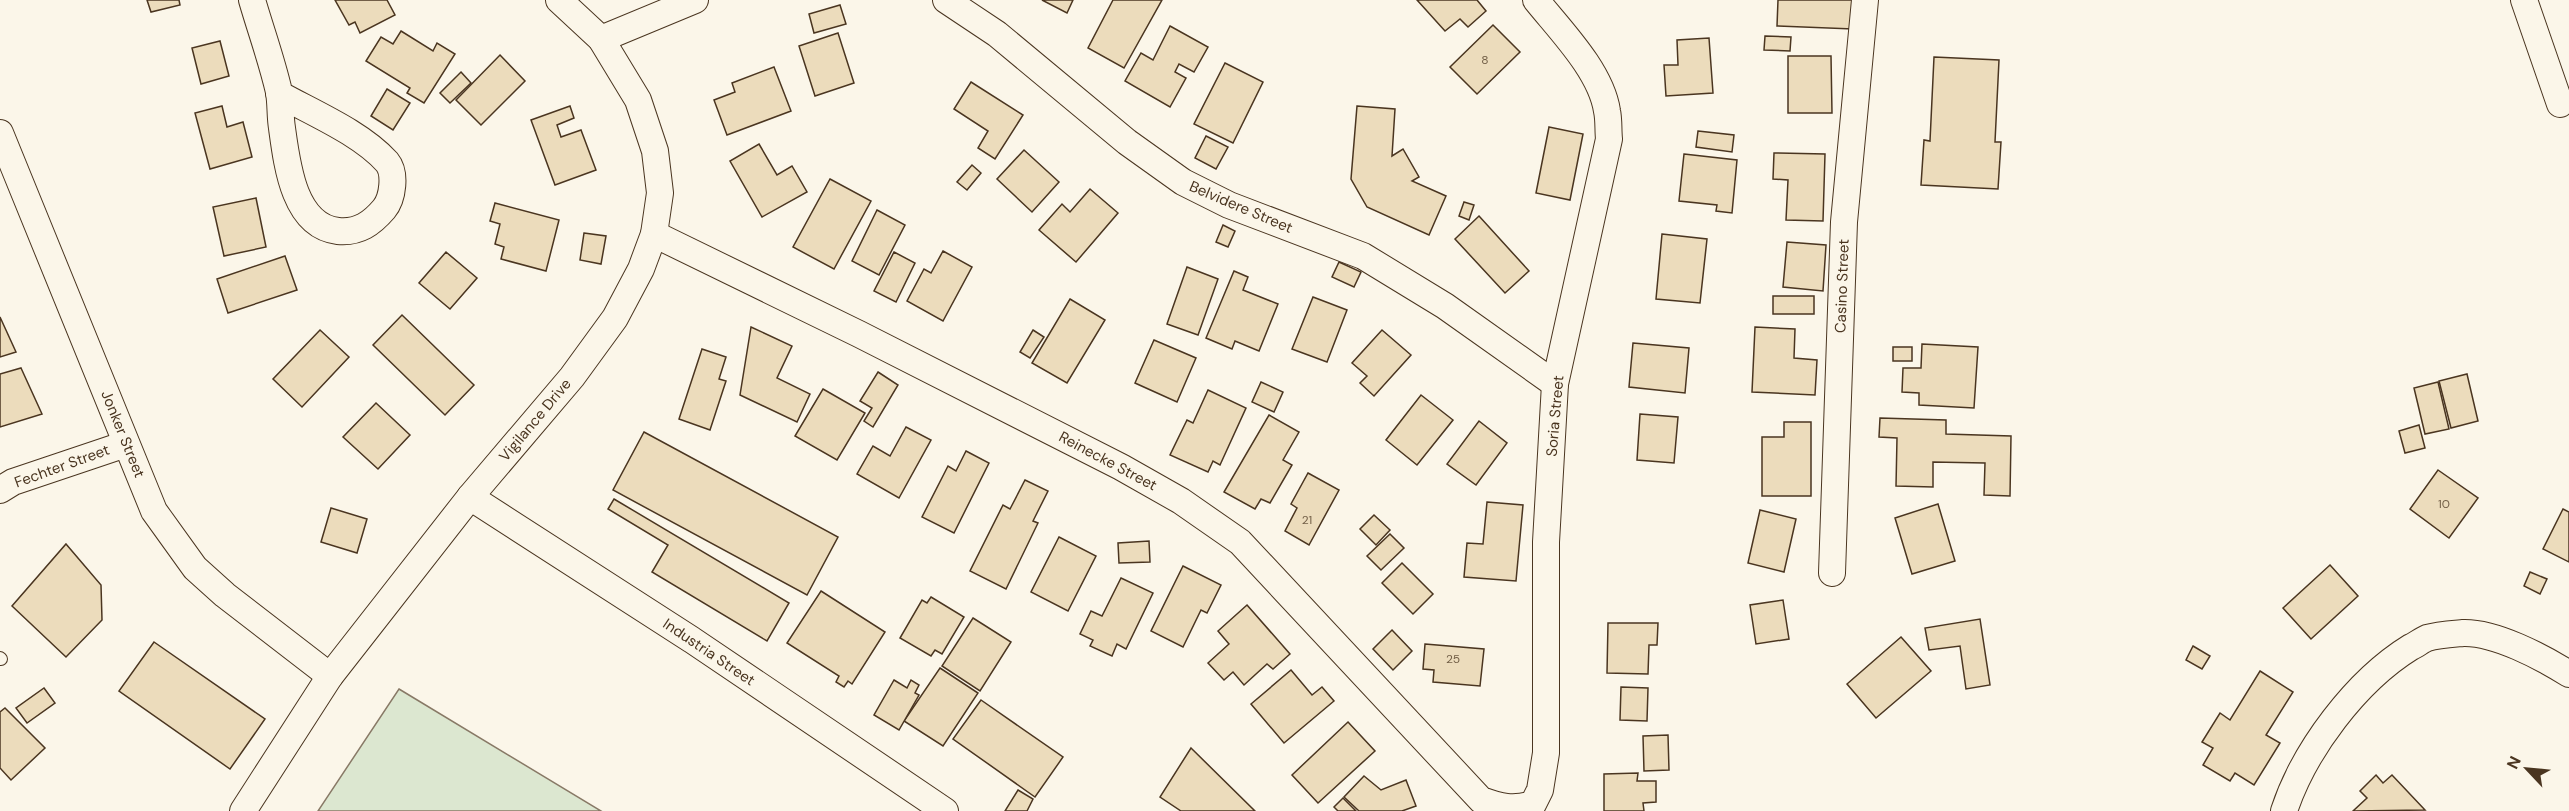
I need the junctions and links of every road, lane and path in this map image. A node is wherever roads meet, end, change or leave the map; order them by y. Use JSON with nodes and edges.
{"nodes":[{"id":1,"x":252,"y":0,"type":"edge"},
{"id":2,"x":559,"y":0,"type":"edge"},
{"id":3,"x":695,"y":0,"type":"edge"},
{"id":4,"x":946,"y":0,"type":"edge"},
{"id":5,"x":1536,"y":0,"type":"edge"},
{"id":6,"x":1864,"y":0,"type":"edge"},
{"id":7,"x":2524,"y":0,"type":"edge"},
{"id":8,"x":601,"y":39,"type":"junction"},
{"id":9,"x":279,"y":94,"type":"junction"},
{"id":10,"x":2560,"y":104,"type":"dead end"},
{"id":11,"x":0,"y":133,"type":"edge"},
{"id":12,"x":654,"y":234,"type":"junction"},
{"id":13,"x":1555,"y":384,"type":"junction"},
{"id":14,"x":126,"y":444,"type":"junction"},
{"id":15,"x":0,"y":490,"type":"edge"},
{"id":16,"x":470,"y":498,"type":"junction"},
{"id":17,"x":1832,"y":573,"type":"dead end"},
{"id":18,"x":2569,"y":674,"type":"edge"},
{"id":19,"x":330,"y":676,"type":"junction"},
{"id":20,"x":1481,"y":800,"type":"joint"},
{"id":21,"x":243,"y":811,"type":"edge"},
{"id":22,"x":945,"y":811,"type":"edge"},
{"id":23,"x":2284,"y":811,"type":"edge"}],
"edges":[{"from":1,"to":9,"type":"street"},
{"from":2,"to":8,"type":"street","name":"Vigilance Drive"},
{"from":3,"to":8,"type":"street"},
{"from":4,"to":13,"type":"street","name":"Belvidere Street"},
{"from":5,"to":13,"type":"street","name":"Soria Street"},
{"from":6,"to":17,"type":"street","name":"Casino Street"},
{"from":7,"to":10,"type":"street"},
{"from":8,"to":12,"type":"street","name":"Vigilance Drive"},
{"from":9,"to":9,"type":"street"},
{"from":11,"to":14,"type":"street","name":"Jonker Street"},
{"from":12,"to":16,"type":"street","name":"Vigilance Drive"},
{"from":12,"to":20,"type":"street","name":"Reinecke Street"},
{"from":13,"to":20,"type":"street","name":"Soria Street"},
{"from":14,"to":15,"type":"street","name":"Fechter Street"},
{"from":14,"to":19,"type":"street","name":"Jonker Street"},
{"from":16,"to":19,"type":"street","name":"Vigilance Drive"},
{"from":16,"to":22,"type":"street","name":"Industria Street"},
{"from":18,"to":23,"type":"street"},
{"from":19,"to":21,"type":"street","name":"Vigilance Drive"}]}
